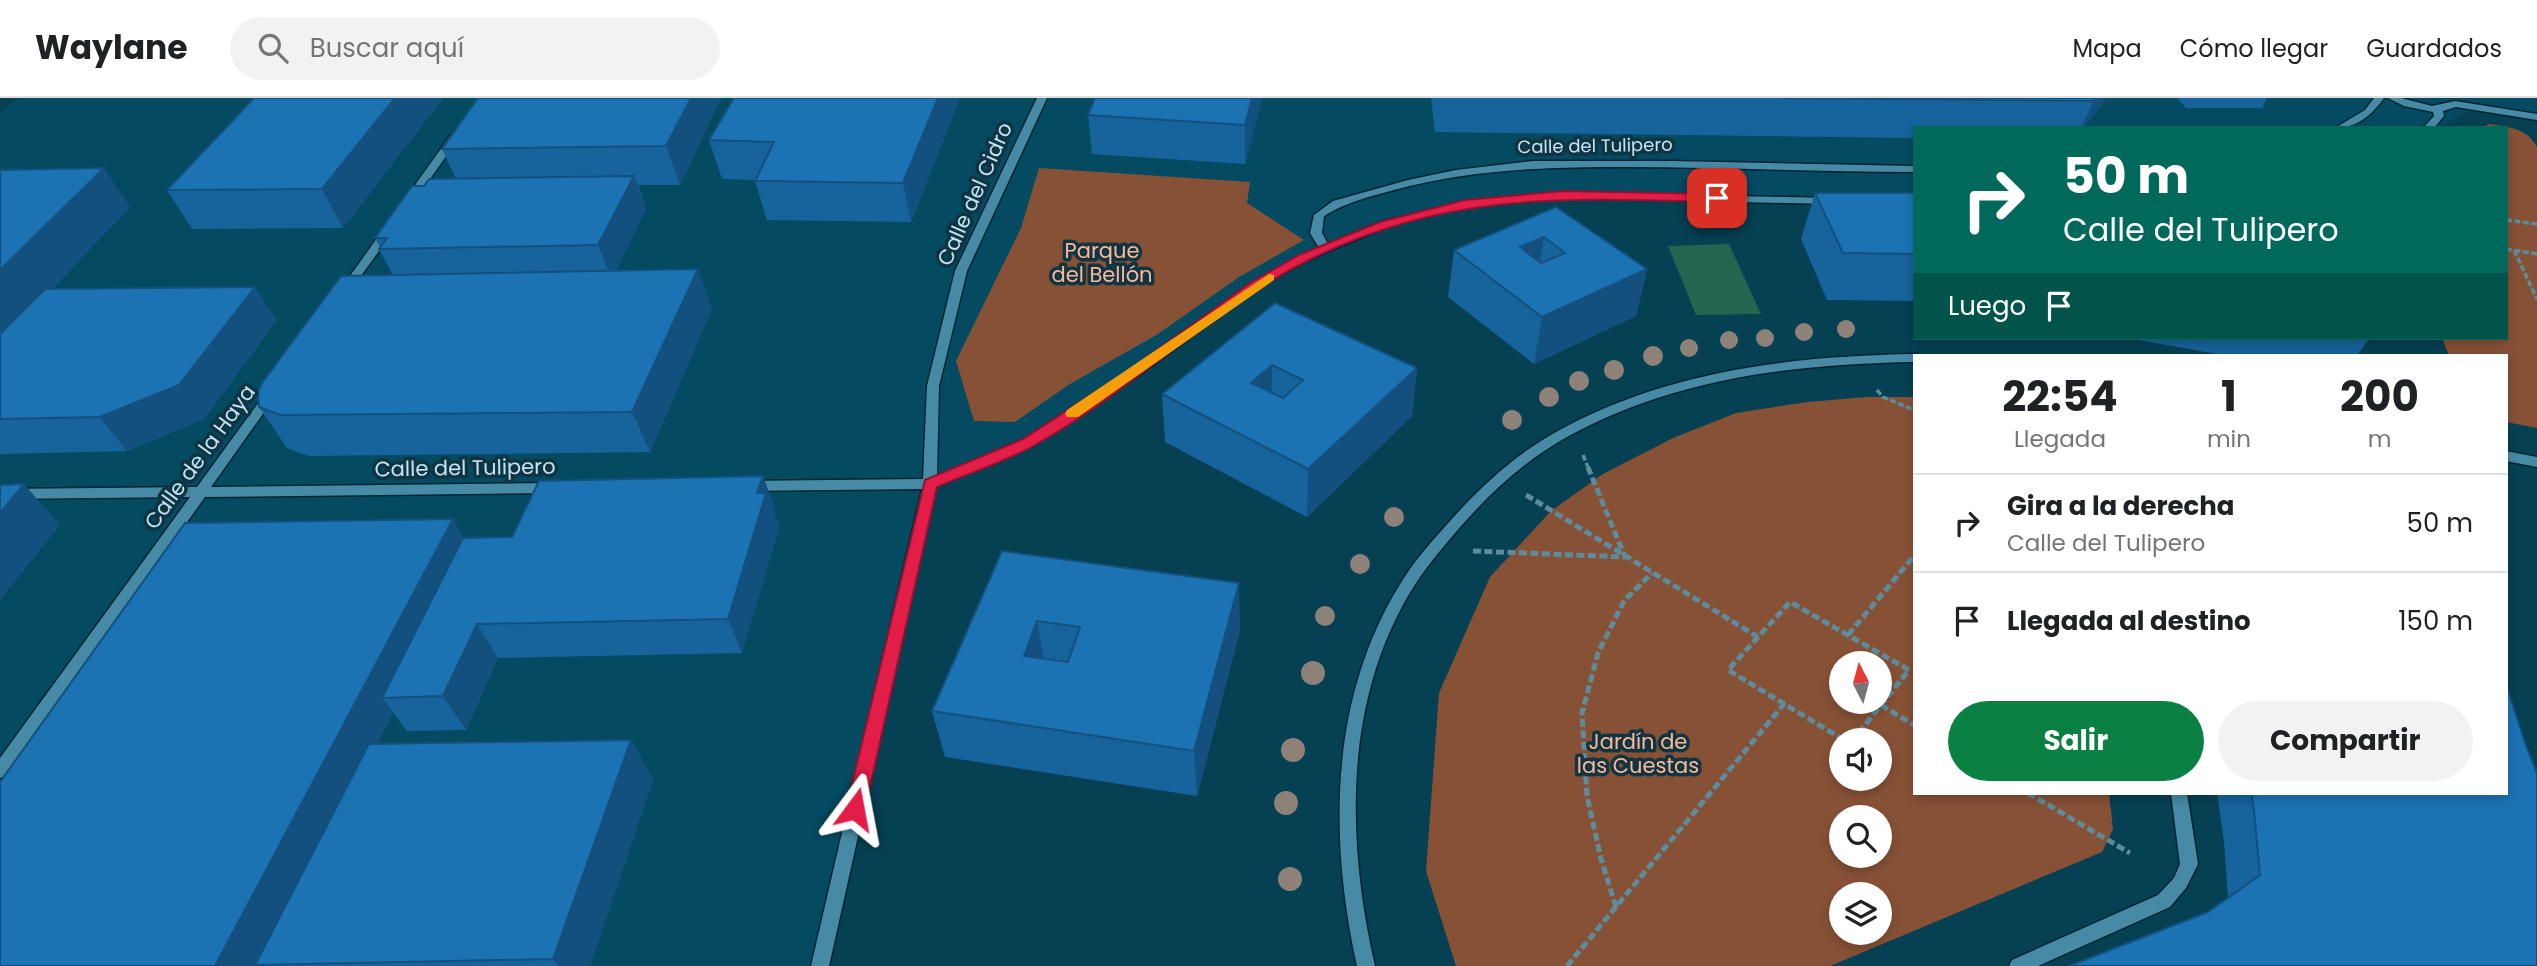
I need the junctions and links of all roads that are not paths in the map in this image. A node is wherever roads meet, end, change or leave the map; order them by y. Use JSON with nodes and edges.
{"nodes":[{"id":1,"x":1042,"y":98,"type":"edge"},
{"id":2,"x":2379,"y":98,"type":"edge"},
{"id":3,"x":2393,"y":98,"type":"edge"},
{"id":4,"x":2455,"y":101,"type":"edge"},
{"id":5,"x":2437,"y":109,"type":"junction"},
{"id":6,"x":2537,"y":117,"type":"edge"},
{"id":7,"x":2344,"y":126,"type":"edge"},
{"id":8,"x":2430,"y":126,"type":"edge"},
{"id":9,"x":458,"y":132,"type":"edge"},
{"id":10,"x":1913,"y":169,"type":"edge"},
{"id":11,"x":1848,"y":201,"type":"edge"},
{"id":12,"x":1325,"y":248,"type":"junction"},
{"id":13,"x":338,"y":301,"type":"edge"},
{"id":14,"x":1913,"y":358,"type":"edge"},
{"id":15,"x":281,"y":379,"type":"edge"},
{"id":16,"x":2508,"y":456,"type":"edge"},
{"id":17,"x":2537,"y":462,"type":"edge"},
{"id":18,"x":930,"y":484,"type":"junction"},
{"id":19,"x":728,"y":486,"type":"edge"},
{"id":20,"x":562,"y":488,"type":"edge"},
{"id":21,"x":201,"y":492,"type":"junction"},
{"id":22,"x":0,"y":494,"type":"edge"},
{"id":23,"x":0,"y":771,"type":"edge"},
{"id":24,"x":2179,"y":795,"type":"edge"},
{"id":25,"x":820,"y":966,"type":"edge"},
{"id":26,"x":1366,"y":966,"type":"edge"},
{"id":27,"x":2018,"y":966,"type":"edge"}],
"edges":[{"from":1,"to":18,"type":"street","name":"Calle del Cidro"},
{"from":2,"to":7,"type":"street"},
{"from":3,"to":5,"type":"street"},
{"from":4,"to":5,"type":"street"},
{"from":4,"to":6,"type":"street"},
{"from":5,"to":8,"type":"street"},
{"from":9,"to":13,"type":"street"},
{"from":10,"to":12,"type":"street","name":"Calle del Tulipero"},
{"from":11,"to":12,"type":"street"},
{"from":12,"to":18,"type":"street"},
{"from":14,"to":26,"type":"street"},
{"from":15,"to":21,"type":"street","name":"Calle de la Haya"},
{"from":16,"to":17,"type":"street"},
{"from":18,"to":19,"type":"street"},
{"from":18,"to":25,"type":"street","name":"Calle del Cidro"},
{"from":20,"to":21,"type":"street","name":"Calle del Tulipero"},
{"from":21,"to":22,"type":"street","name":"Calle del Tulipero"},
{"from":21,"to":23,"type":"street","name":"Calle de la Haya"},
{"from":24,"to":27,"type":"street"}]}
